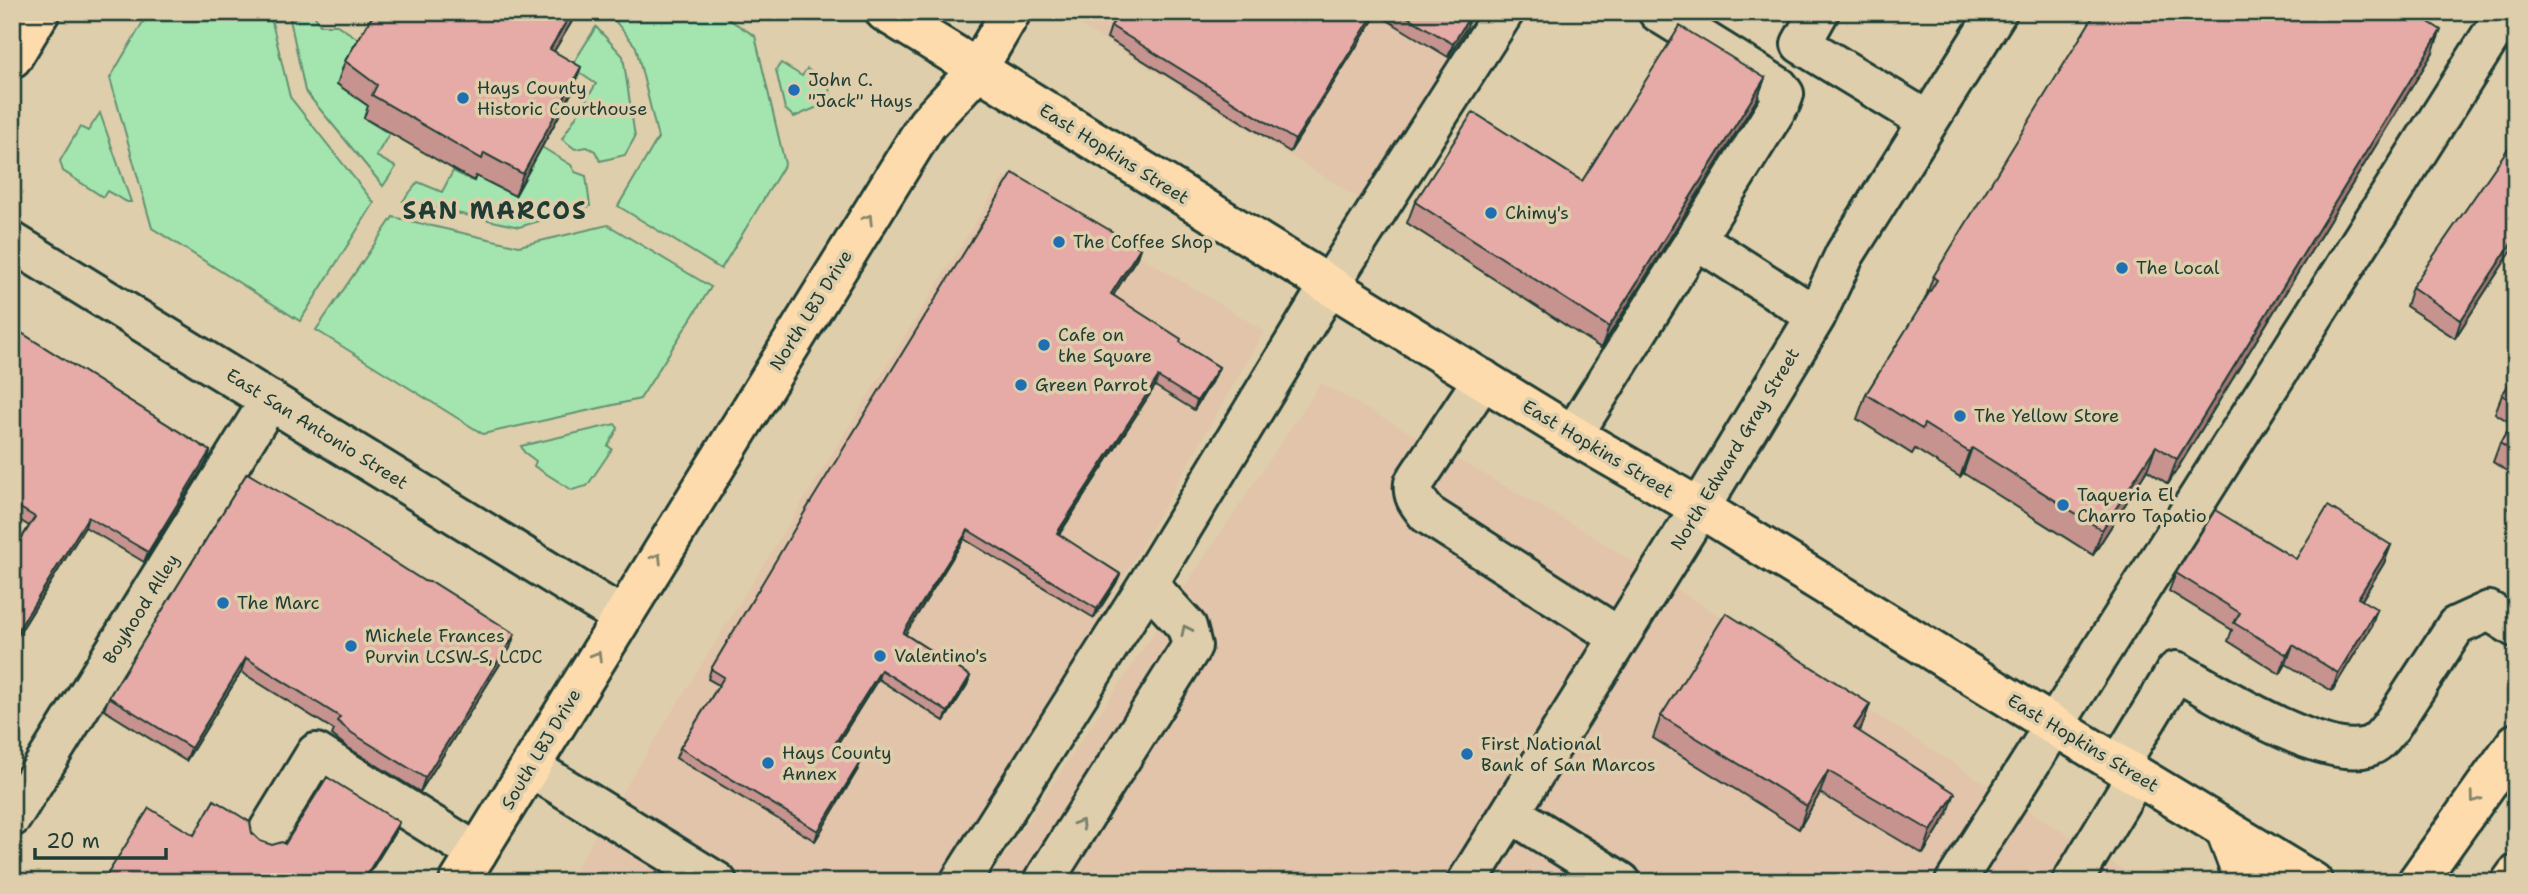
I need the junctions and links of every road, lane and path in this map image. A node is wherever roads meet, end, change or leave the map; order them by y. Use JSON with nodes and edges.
{"nodes":[{"id":1,"x":40,"y":12,"type":"edge"},
{"id":2,"x":885,"y":12,"type":"edge"},
{"id":3,"x":1011,"y":12,"type":"edge"},
{"id":4,"x":1504,"y":12,"type":"edge"},
{"id":5,"x":1658,"y":12,"type":"edge"},
{"id":6,"x":1819,"y":12,"type":"edge"},
{"id":7,"x":2506,"y":12,"type":"edge"},
{"id":8,"x":1994,"y":13,"type":"edge"},
{"id":9,"x":12,"y":58,"type":"edge"},
{"id":10,"x":977,"y":70,"type":"junction"},
{"id":11,"x":1928,"y":121,"type":"junction"},
{"id":12,"x":1696,"y":239,"type":"junction"},
{"id":13,"x":12,"y":242,"type":"edge"},
{"id":14,"x":1329,"y":286,"type":"junction"},
{"id":15,"x":1816,"y":316,"type":"junction"},
{"id":16,"x":1483,"y":379,"type":"junction"},
{"id":17,"x":270,"y":400,"type":"junction"},
{"id":18,"x":1573,"y":435,"type":"junction"},
{"id":19,"x":1699,"y":508,"type":"junction"},
{"id":20,"x":1148,"y":584,"type":"junction"},
{"id":21,"x":621,"y":616,"type":"junction"},
{"id":22,"x":2516,"y":628,"type":"edge"},
{"id":23,"x":1619,"y":637,"type":"junction"},
{"id":24,"x":2053,"y":726,"type":"junction"},
{"id":25,"x":2516,"y":744,"type":"edge"},
{"id":26,"x":530,"y":767,"type":"junction"},
{"id":27,"x":2128,"y":770,"type":"junction"},
{"id":28,"x":1511,"y":813,"type":"junction"},
{"id":29,"x":12,"y":817,"type":"edge"},
{"id":30,"x":2225,"y":829,"type":"junction"},
{"id":31,"x":269,"y":830,"type":"dead end"},
{"id":32,"x":468,"y":868,"type":"edge"},
{"id":33,"x":2516,"y":875,"type":"edge"},
{"id":34,"x":717,"y":882,"type":"edge"},
{"id":35,"x":960,"y":882,"type":"edge"},
{"id":36,"x":1043,"y":882,"type":"edge"},
{"id":37,"x":1467,"y":882,"type":"edge"},
{"id":38,"x":1621,"y":882,"type":"edge"},
{"id":39,"x":1955,"y":882,"type":"edge"},
{"id":40,"x":2073,"y":882,"type":"edge"},
{"id":41,"x":2245,"y":882,"type":"edge"},
{"id":42,"x":2314,"y":882,"type":"edge"},
{"id":43,"x":2417,"y":882,"type":"edge"},
{"id":44,"x":2511,"y":882,"type":"edge"}],
"edges":[{"from":1,"to":9,"type":"main road"},
{"from":2,"to":10,"type":"main road","name":"East Hopkins Street"},
{"from":3,"to":10,"type":"main road","name":"North LBJ Drive"},
{"from":4,"to":14,"type":"street"},
{"from":5,"to":12,"type":"street"},
{"from":6,"to":11,"type":"street"},
{"from":7,"to":24,"type":"street"},
{"from":8,"to":11,"type":"street","name":"North Edward Gray Street"},
{"from":10,"to":14,"type":"main road","name":"East Hopkins Street"},
{"from":21,"to":10,"type":"main road","name":"North LBJ Drive","one_way":true},
{"from":11,"to":15,"type":"street","name":"North Edward Gray Street"},
{"from":12,"to":15,"type":"street"},
{"from":12,"to":18,"type":"street"},
{"from":13,"to":17,"type":"street","name":"East San Antonio Street"},
{"from":14,"to":16,"type":"main road","name":"East Hopkins Street"},
{"from":14,"to":20,"type":"street"},
{"from":15,"to":19,"type":"street","name":"North Edward Gray Street"},
{"from":16,"to":18,"type":"main road","name":"East Hopkins Street"},
{"from":16,"to":23,"type":"street"},
{"from":17,"to":21,"type":"street","name":"East San Antonio Street"},
{"from":17,"to":29,"type":"street","name":"Boyhood Alley"},
{"from":18,"to":19,"type":"main road","name":"East Hopkins Street"},
{"from":19,"to":23,"type":"street","name":"North Edward Gray Street"},
{"from":19,"to":24,"type":"main road","name":"East Hopkins Street"},
{"from":20,"to":35,"type":"street"},
{"from":36,"to":20,"type":"street","one_way":true},
{"from":26,"to":21,"type":"main road","name":"South LBJ Drive","one_way":true},
{"from":22,"to":27,"type":"street"},
{"from":23,"to":28,"type":"street","name":"North Edward Gray Street"},
{"from":24,"to":27,"type":"main road","name":"East Hopkins Street"},
{"from":24,"to":39,"type":"street"},
{"from":25,"to":43,"type":"main road","one_way":true},
{"from":26,"to":32,"type":"main road","name":"South LBJ Drive"},
{"from":26,"to":34,"type":"street"},
{"from":27,"to":30,"type":"main road","name":"East Hopkins Street"},
{"from":27,"to":40,"type":"street"},
{"from":28,"to":37,"type":"street","name":"North Edward Gray Street"},
{"from":28,"to":38,"type":"street"},
{"from":30,"to":41,"type":"main road"},
{"from":30,"to":42,"type":"main road","name":"East Hopkins Street"},
{"from":31,"to":32,"type":"street"},
{"from":33,"to":44,"type":"main road"}]}
